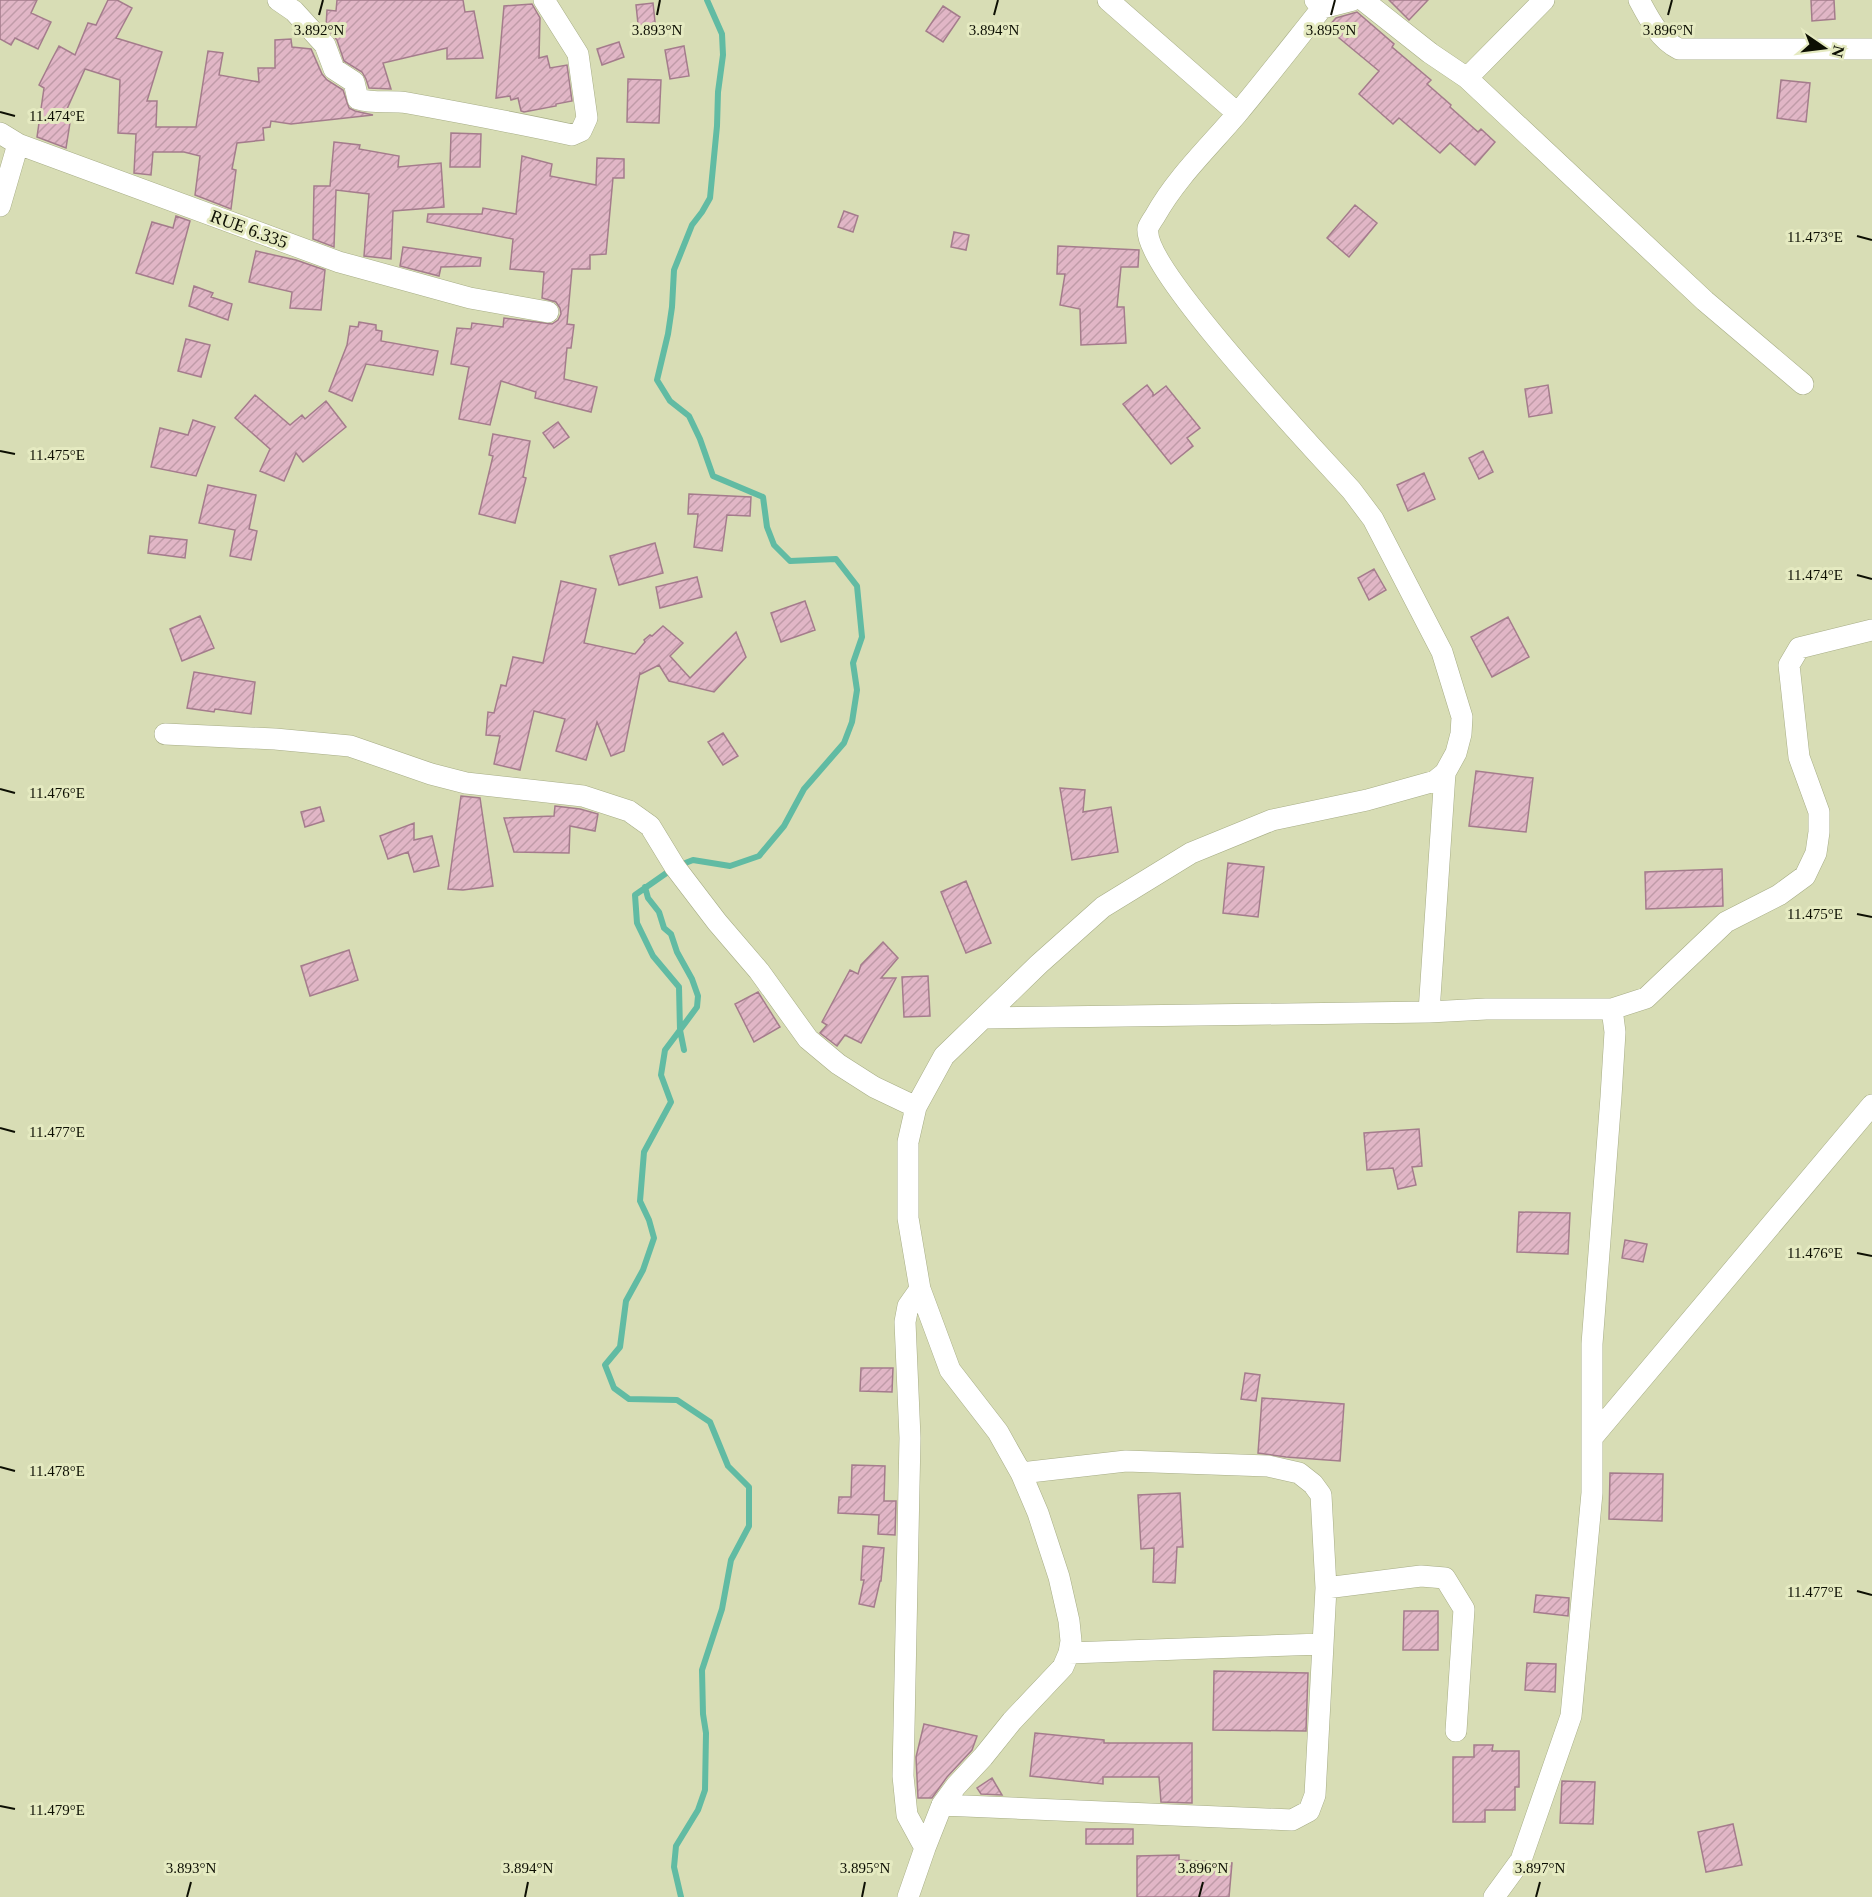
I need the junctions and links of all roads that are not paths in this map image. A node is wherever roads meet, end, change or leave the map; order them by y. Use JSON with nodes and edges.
{"nodes":[{"id":1,"x":278,"y":0,"type":"edge"},
{"id":2,"x":544,"y":0,"type":"edge"},
{"id":3,"x":1108,"y":0,"type":"edge"},
{"id":4,"x":1353,"y":0,"type":"edge"},
{"id":5,"x":1363,"y":0,"type":"edge"},
{"id":6,"x":1544,"y":0,"type":"edge"},
{"id":7,"x":1639,"y":0,"type":"edge"},
{"id":8,"x":1322,"y":3,"type":"edge"},
{"id":9,"x":1872,"y":49,"type":"edge"},
{"id":10,"x":1467,"y":78,"type":"junction"},
{"id":11,"x":1238,"y":113,"type":"junction"},
{"id":12,"x":0,"y":133,"type":"edge"},
{"id":13,"x":18,"y":144,"type":"junction"},
{"id":14,"x":0,"y":206,"type":"edge"},
{"id":15,"x":548,"y":312,"type":"dead end"},
{"id":16,"x":1803,"y":384,"type":"dead end"},
{"id":17,"x":1872,"y":630,"type":"edge"},
{"id":18,"x":165,"y":734,"type":"dead end"},
{"id":19,"x":1445,"y":773,"type":"junction"},
{"id":20,"x":1612,"y":1009,"type":"junction"},
{"id":21,"x":1429,"y":1012,"type":"junction"},
{"id":22,"x":985,"y":1018,"type":"junction"},
{"id":23,"x":1872,"y":1105,"type":"edge"},
{"id":24,"x":916,"y":1107,"type":"junction"},
{"id":25,"x":920,"y":1289,"type":"junction"},
{"id":26,"x":1592,"y":1438,"type":"junction"},
{"id":27,"x":1021,"y":1473,"type":"junction"},
{"id":28,"x":1326,"y":1588,"type":"junction"},
{"id":29,"x":1322,"y":1644,"type":"junction"},
{"id":30,"x":1069,"y":1653,"type":"junction"},
{"id":31,"x":1456,"y":1731,"type":"dead end"},
{"id":32,"x":942,"y":1805,"type":"junction"},
{"id":33,"x":925,"y":1848,"type":"junction"},
{"id":34,"x":908,"y":1897,"type":"edge"},
{"id":35,"x":1494,"y":1897,"type":"edge"}],
"edges":[{"from":1,"to":2,"type":"street"},
{"from":3,"to":11,"type":"street"},
{"from":4,"to":8,"type":"street"},
{"from":5,"to":10,"type":"street"},
{"from":6,"to":10,"type":"street"},
{"from":7,"to":9,"type":"street"},
{"from":8,"to":11,"type":"street"},
{"from":10,"to":16,"type":"street"},
{"from":11,"to":19,"type":"street"},
{"from":12,"to":13,"type":"street","name":"RUE 6.335"},
{"from":13,"to":14,"type":"street"},
{"from":13,"to":15,"type":"street","name":"RUE 6.335"},
{"from":17,"to":20,"type":"street"},
{"from":18,"to":24,"type":"street"},
{"from":19,"to":21,"type":"street"},
{"from":19,"to":22,"type":"street"},
{"from":20,"to":21,"type":"street"},
{"from":20,"to":26,"type":"street"},
{"from":21,"to":22,"type":"street"},
{"from":22,"to":24,"type":"street"},
{"from":23,"to":26,"type":"street"},
{"from":24,"to":25,"type":"street"},
{"from":25,"to":27,"type":"street"},
{"from":25,"to":33,"type":"street"},
{"from":26,"to":35,"type":"street"},
{"from":27,"to":28,"type":"street"},
{"from":27,"to":30,"type":"street"},
{"from":28,"to":29,"type":"street"},
{"from":28,"to":31,"type":"street"},
{"from":29,"to":30,"type":"street"},
{"from":29,"to":32,"type":"street"},
{"from":30,"to":32,"type":"street"},
{"from":32,"to":33,"type":"street"},
{"from":33,"to":34,"type":"street"}]}
